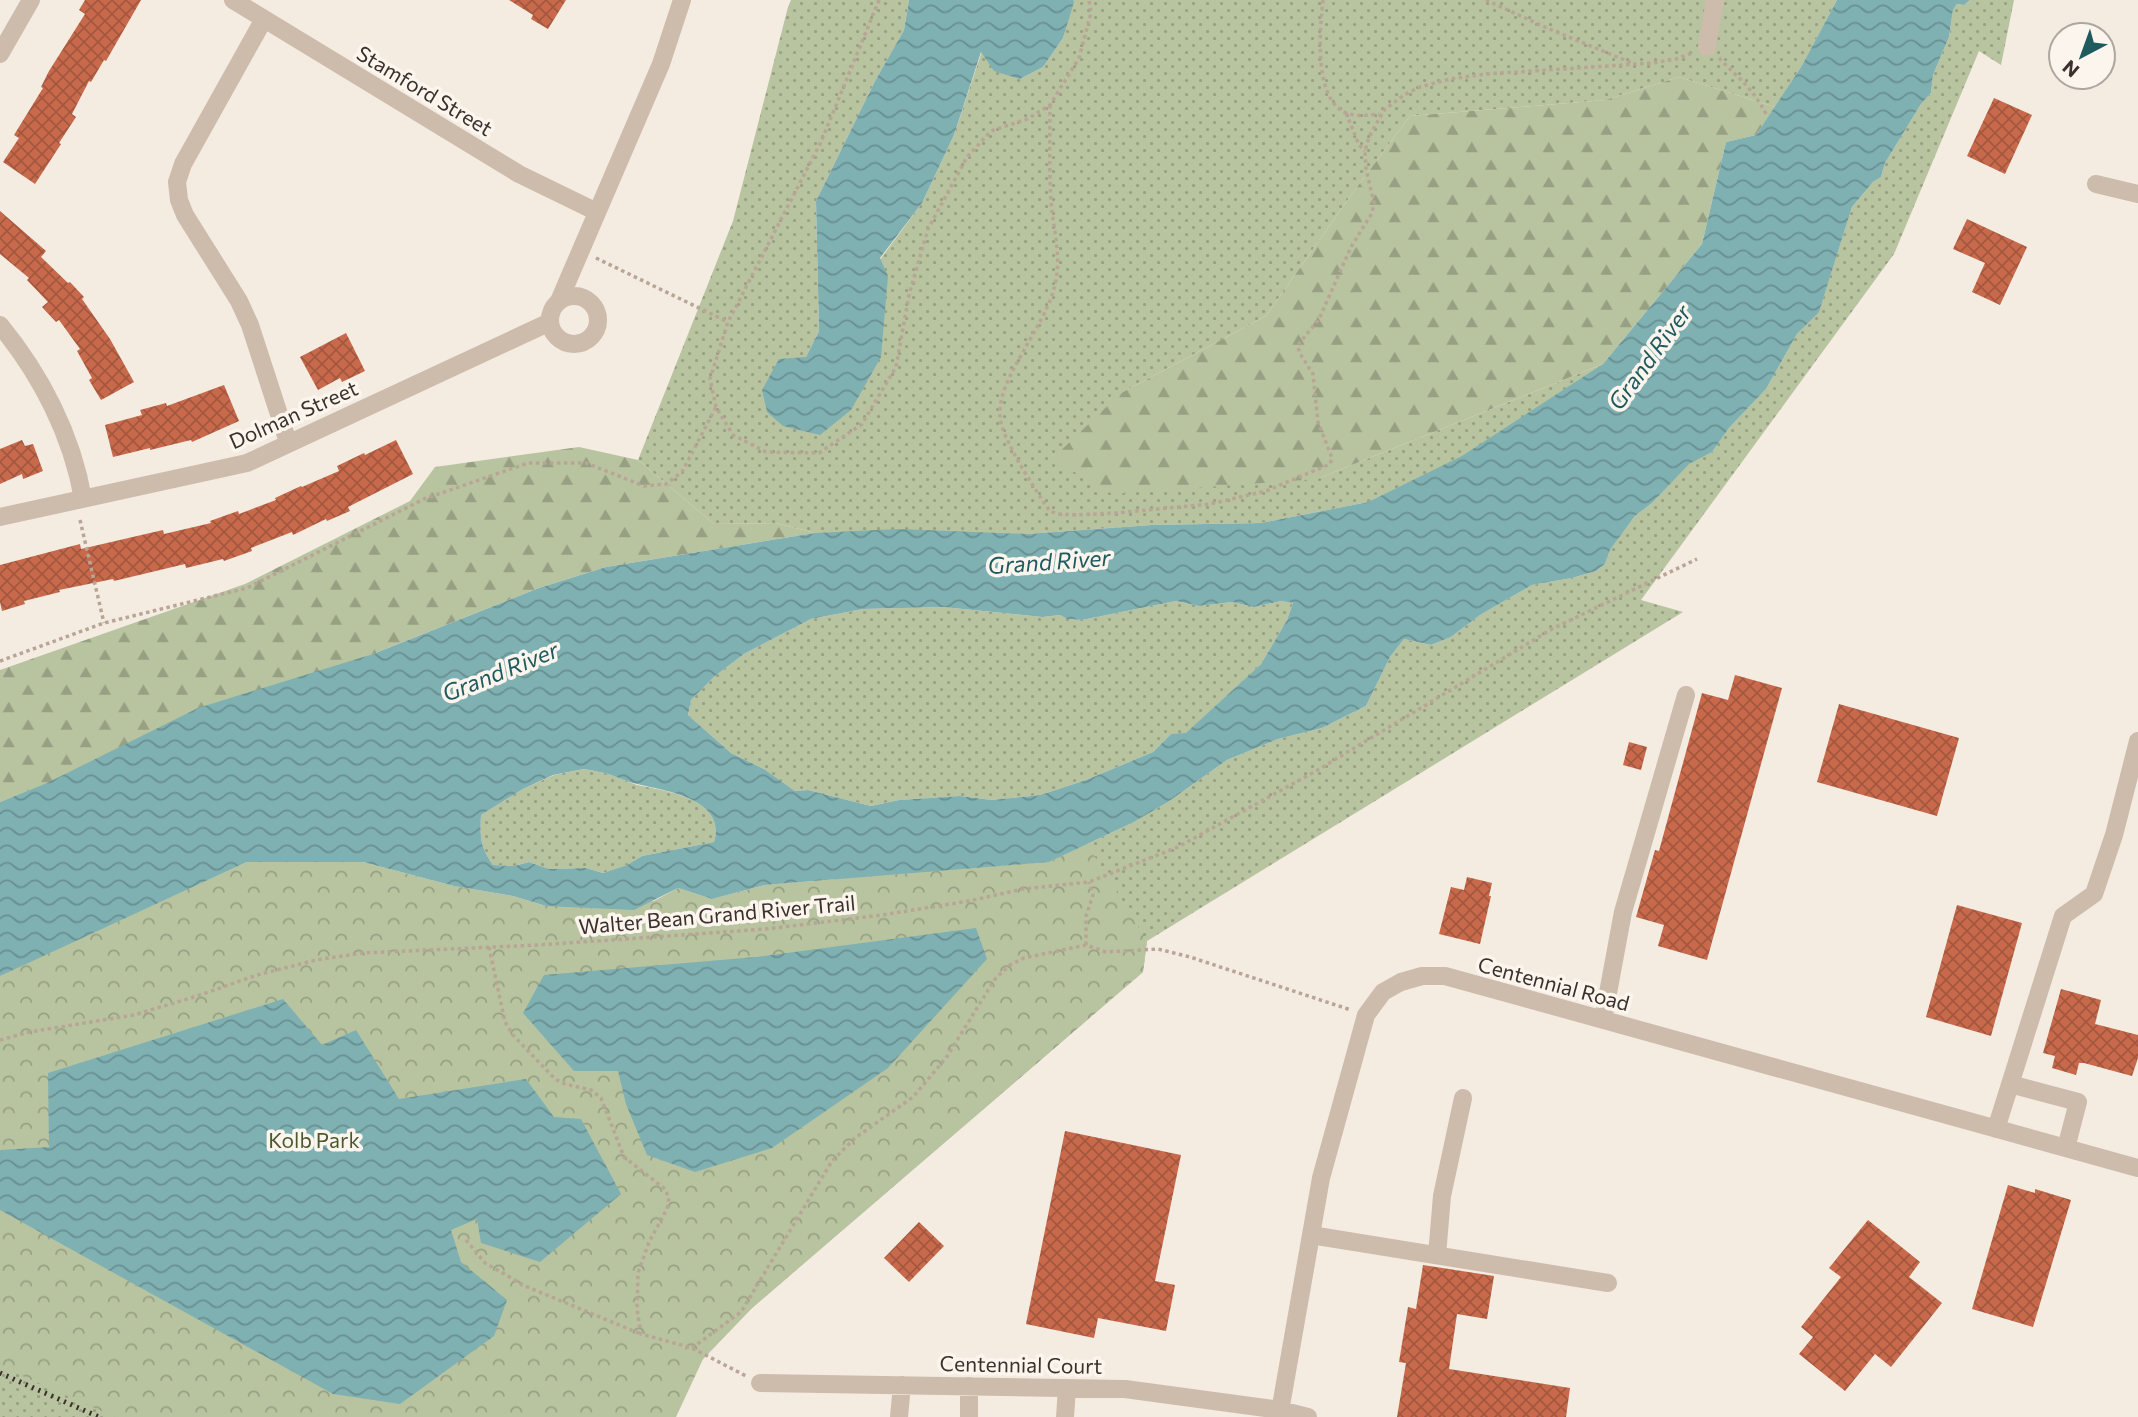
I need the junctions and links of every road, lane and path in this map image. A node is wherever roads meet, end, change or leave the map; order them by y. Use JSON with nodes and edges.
{"nodes":[{"id":1,"x":31,"y":0,"type":"edge"},
{"id":2,"x":233,"y":0,"type":"edge"},
{"id":3,"x":682,"y":0,"type":"edge"},
{"id":4,"x":879,"y":0,"type":"edge"},
{"id":5,"x":1089,"y":0,"type":"edge"},
{"id":6,"x":1323,"y":0,"type":"edge"},
{"id":7,"x":1486,"y":0,"type":"edge"},
{"id":8,"x":1715,"y":0,"type":"edge"},
{"id":9,"x":264,"y":19,"type":"junction"},
{"id":10,"x":1707,"y":47,"type":"junction"},
{"id":11,"x":0,"y":54,"type":"edge"},
{"id":12,"x":1634,"y":64,"type":"junction"},
{"id":13,"x":1050,"y":105,"type":"junction"},
{"id":14,"x":1346,"y":113,"type":"junction"},
{"id":15,"x":1381,"y":114,"type":"junction"},
{"id":16,"x":1766,"y":114,"type":"dead end"},
{"id":17,"x":1365,"y":152,"type":"junction"},
{"id":18,"x":2096,"y":184,"type":"dead end"},
{"id":19,"x":2138,"y":194,"type":"edge"},
{"id":20,"x":597,"y":212,"type":"junction"},
{"id":21,"x":596,"y":258,"type":"dead end"},
{"id":22,"x":559,"y":301,"type":"junction"},
{"id":23,"x":550,"y":322,"type":"junction"},
{"id":24,"x":728,"y":322,"type":"junction"},
{"id":25,"x":0,"y":325,"type":"edge"},
{"id":26,"x":716,"y":407,"type":"junction"},
{"id":27,"x":288,"y":442,"type":"junction"},
{"id":28,"x":83,"y":499,"type":"junction"},
{"id":29,"x":0,"y":517,"type":"edge"},
{"id":30,"x":80,"y":520,"type":"dead end"},
{"id":31,"x":1697,"y":559,"type":"dead end"},
{"id":32,"x":104,"y":623,"type":"junction"},
{"id":33,"x":0,"y":661,"type":"edge"},
{"id":34,"x":1686,"y":695,"type":"dead end"},
{"id":35,"x":2138,"y":741,"type":"edge"},
{"id":36,"x":1089,"y":883,"type":"junction"},
{"id":37,"x":1086,"y":945,"type":"junction"},
{"id":38,"x":489,"y":947,"type":"junction"},
{"id":39,"x":1366,"y":1015,"type":"junction"},
{"id":40,"x":1602,"y":1020,"type":"junction"},
{"id":41,"x":0,"y":1040,"type":"edge"},
{"id":42,"x":2010,"y":1084,"type":"junction"},
{"id":43,"x":1463,"y":1098,"type":"dead end"},
{"id":44,"x":1996,"y":1129,"type":"junction"},
{"id":45,"x":2066,"y":1148,"type":"junction"},
{"id":46,"x":2138,"y":1168,"type":"edge"},
{"id":47,"x":1311,"y":1235,"type":"junction"},
{"id":48,"x":466,"y":1240,"type":"dead end"},
{"id":49,"x":1437,"y":1255,"type":"junction"},
{"id":50,"x":1608,"y":1283,"type":"dead end"},
{"id":51,"x":641,"y":1334,"type":"junction"},
{"id":52,"x":692,"y":1348,"type":"junction"},
{"id":53,"x":760,"y":1384,"type":"joint"},
{"id":54,"x":902,"y":1385,"type":"junction"},
{"id":55,"x":969,"y":1387,"type":"junction"},
{"id":56,"x":1067,"y":1388,"type":"junction"},
{"id":57,"x":1279,"y":1414,"type":"edge"},
{"id":58,"x":898,"y":1417,"type":"edge"},
{"id":59,"x":969,"y":1417,"type":"edge"},
{"id":60,"x":1065,"y":1417,"type":"edge"},
{"id":61,"x":1308,"y":1417,"type":"edge"}],
"edges":[{"from":1,"to":11,"type":"street"},
{"from":2,"to":9,"type":"street","name":"Stamford Street"},
{"from":3,"to":20,"type":"street"},
{"from":4,"to":24,"type":"path"},
{"from":5,"to":13,"type":"path"},
{"from":6,"to":14,"type":"path"},
{"from":7,"to":12,"type":"path"},
{"from":8,"to":10,"type":"street"},
{"from":9,"to":20,"type":"street","name":"Stamford Street"},
{"from":9,"to":27,"type":"street"},
{"from":10,"to":12,"type":"path"},
{"from":10,"to":16,"type":"path"},
{"from":12,"to":15,"type":"path"},
{"from":13,"to":17,"type":"path"},
{"from":13,"to":26,"type":"path"},
{"from":14,"to":15,"type":"path"},
{"from":14,"to":17,"type":"path"},
{"from":15,"to":17,"type":"path"},
{"from":18,"to":19,"type":"street"},
{"from":20,"to":22,"type":"street"},
{"from":21,"to":24,"type":"path"},
{"from":22,"to":23,"type":"street"},
{"from":22,"to":23,"type":"street"},
{"from":23,"to":27,"type":"street","name":"Dolman Street"},
{"from":24,"to":26,"type":"path"},
{"from":25,"to":28,"type":"street"},
{"from":26,"to":32,"type":"path"},
{"from":27,"to":28,"type":"street","name":"Dolman Street"},
{"from":28,"to":29,"type":"street","name":"Dolman Street"},
{"from":30,"to":32,"type":"path"},
{"from":31,"to":36,"type":"path","name":"Walter Bean Grand River Trail"},
{"from":32,"to":33,"type":"path"},
{"from":34,"to":40,"type":"street"},
{"from":35,"to":42,"type":"street"},
{"from":36,"to":37,"type":"path"},
{"from":36,"to":38,"type":"path","name":"Walter Bean Grand River Trail"},
{"from":37,"to":39,"type":"path"},
{"from":37,"to":52,"type":"path"},
{"from":38,"to":41,"type":"path","name":"Walter Bean Grand River Trail"},
{"from":38,"to":51,"type":"path"},
{"from":39,"to":40,"type":"street","name":"Centennial Road"},
{"from":39,"to":47,"type":"street","name":"Centennial Road"},
{"from":40,"to":44,"type":"street","name":"Centennial Road"},
{"from":42,"to":44,"type":"street"},
{"from":42,"to":45,"type":"street"},
{"from":43,"to":49,"type":"street"},
{"from":44,"to":45,"type":"street","name":"Centennial Road"},
{"from":45,"to":46,"type":"street","name":"Centennial Road"},
{"from":47,"to":49,"type":"street"},
{"from":47,"to":57,"type":"street","name":"Centennial Road"},
{"from":48,"to":51,"type":"path"},
{"from":49,"to":50,"type":"street"},
{"from":51,"to":52,"type":"path"},
{"from":52,"to":53,"type":"path"},
{"from":53,"to":54,"type":"street","name":"Centennial Court"},
{"from":54,"to":55,"type":"street","name":"Centennial Court"},
{"from":54,"to":58,"type":"street"},
{"from":55,"to":56,"type":"street","name":"Centennial Court"},
{"from":55,"to":59,"type":"street"},
{"from":56,"to":57,"type":"street","name":"Centennial Court"},
{"from":56,"to":60,"type":"street"},
{"from":57,"to":61,"type":"street","name":"Centennial Court"}]}
